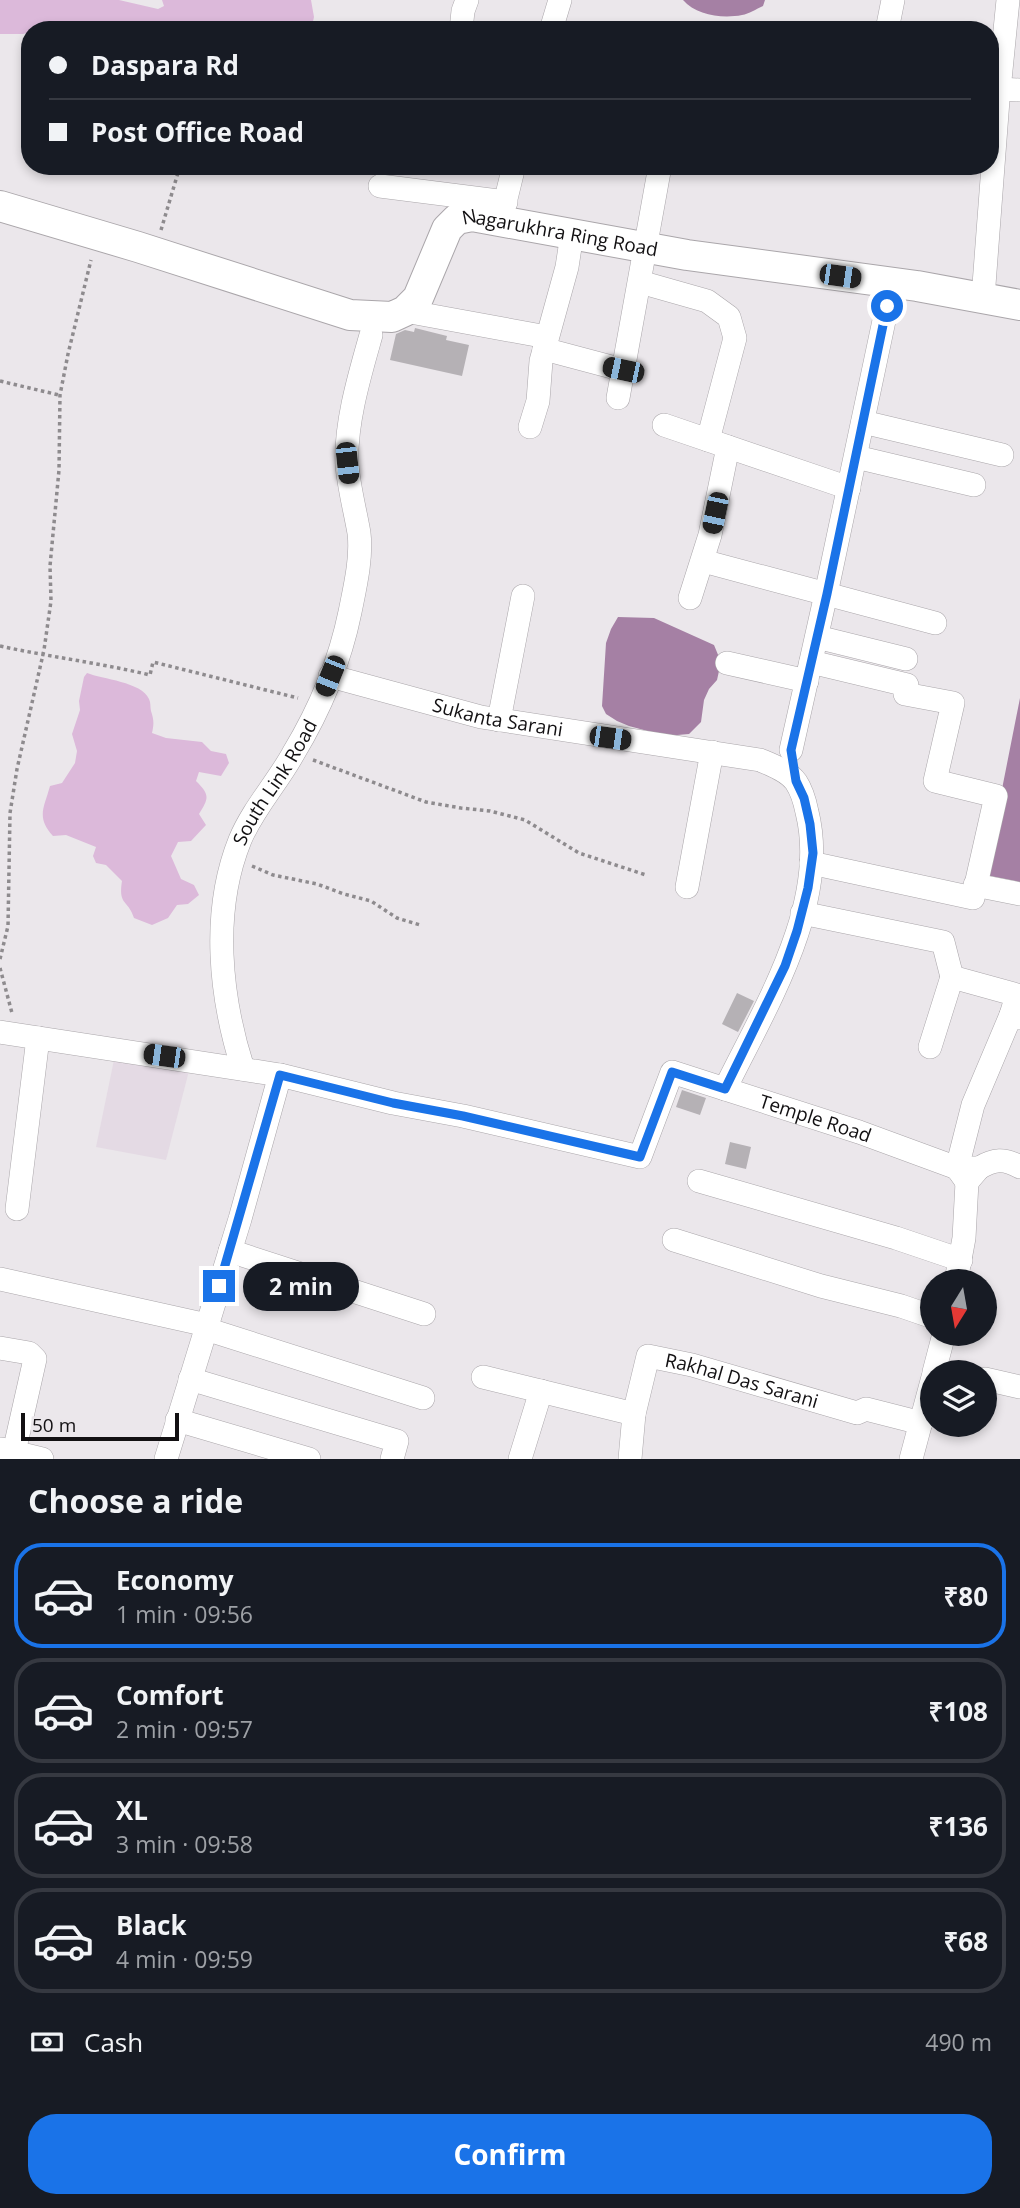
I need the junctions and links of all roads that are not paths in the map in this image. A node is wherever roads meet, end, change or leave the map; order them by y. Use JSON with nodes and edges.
{"nodes":[{"id":1,"x":467,"y":0,"type":"edge"},
{"id":2,"x":540,"y":0,"type":"edge"},
{"id":3,"x":560,"y":0,"type":"edge"},
{"id":4,"x":893,"y":0,"type":"edge"},
{"id":5,"x":1008,"y":0,"type":"edge"},
{"id":6,"x":462,"y":21,"type":"edge"},
{"id":7,"x":546,"y":21,"type":"edge"},
{"id":8,"x":552,"y":21,"type":"edge"},
{"id":9,"x":889,"y":21,"type":"edge"},
{"id":10,"x":1009,"y":90,"type":"edge"},
{"id":11,"x":999,"y":127,"type":"edge"},
{"id":12,"x":512,"y":175,"type":"edge"},
{"id":13,"x":658,"y":175,"type":"edge"},
{"id":14,"x":991,"y":175,"type":"edge"},
{"id":15,"x":380,"y":186,"type":"dead end"},
{"id":16,"x":0,"y":206,"type":"edge"},
{"id":17,"x":503,"y":211,"type":"junction"},
{"id":18,"x":572,"y":234,"type":"junction"},
{"id":19,"x":646,"y":248,"type":"junction"},
{"id":20,"x":640,"y":282,"type":"junction"},
{"id":21,"x":892,"y":283,"type":"junction"},
{"id":22,"x":983,"y":298,"type":"junction"},
{"id":23,"x":1020,"y":305,"type":"edge"},
{"id":24,"x":380,"y":320,"type":"junction"},
{"id":25,"x":545,"y":343,"type":"junction"},
{"id":26,"x":623,"y":370,"type":"junction"},
{"id":27,"x":618,"y":398,"type":"dead end"},
{"id":28,"x":863,"y":422,"type":"junction"},
{"id":29,"x":664,"y":425,"type":"dead end"},
{"id":30,"x":530,"y":427,"type":"dead end"},
{"id":31,"x":718,"y":443,"type":"junction"},
{"id":32,"x":1002,"y":455,"type":"dead end"},
{"id":33,"x":856,"y":457,"type":"junction"},
{"id":34,"x":974,"y":485,"type":"dead end"},
{"id":35,"x":849,"y":488,"type":"junction"},
{"id":36,"x":703,"y":561,"type":"junction"},
{"id":37,"x":827,"y":594,"type":"junction"},
{"id":38,"x":523,"y":596,"type":"dead end"},
{"id":39,"x":690,"y":598,"type":"dead end"},
{"id":40,"x":934,"y":623,"type":"dead end"},
{"id":41,"x":817,"y":637,"type":"junction"},
{"id":42,"x":905,"y":659,"type":"dead end"},
{"id":43,"x":727,"y":663,"type":"dead end"},
{"id":44,"x":809,"y":672,"type":"junction"},
{"id":45,"x":330,"y":676,"type":"junction"},
{"id":46,"x":499,"y":720,"type":"junction"},
{"id":47,"x":791,"y":750,"type":"junction"},
{"id":48,"x":712,"y":752,"type":"junction"},
{"id":49,"x":760,"y":760,"type":"junction"},
{"id":50,"x":796,"y":781,"type":"junction"},
{"id":51,"x":811,"y":863,"type":"junction"},
{"id":52,"x":975,"y":885,"type":"junction"},
{"id":53,"x":687,"y":887,"type":"dead end"},
{"id":54,"x":1020,"y":894,"type":"edge"},
{"id":55,"x":802,"y":913,"type":"junction"},
{"id":56,"x":951,"y":977,"type":"junction"},
{"id":57,"x":1016,"y":1016,"type":"edge"},
{"id":58,"x":0,"y":1032,"type":"edge"},
{"id":59,"x":34,"y":1037,"type":"junction"},
{"id":60,"x":930,"y":1047,"type":"dead end"},
{"id":61,"x":243,"y":1069,"type":"junction"},
{"id":62,"x":280,"y":1075,"type":"junction"},
{"id":63,"x":725,"y":1089,"type":"junction"},
{"id":64,"x":998,"y":1164,"type":"edge"},
{"id":65,"x":699,"y":1181,"type":"dead end"},
{"id":66,"x":17,"y":1209,"type":"dead end"},
{"id":67,"x":674,"y":1240,"type":"dead end"},
{"id":68,"x":230,"y":1251,"type":"junction"},
{"id":69,"x":957,"y":1269,"type":"edge"},
{"id":70,"x":959,"y":1269,"type":"edge"},
{"id":71,"x":0,"y":1279,"type":"edge"},
{"id":72,"x":920,"y":1313,"type":"edge"},
{"id":73,"x":424,"y":1314,"type":"dead end"},
{"id":74,"x":207,"y":1327,"type":"junction"},
{"id":75,"x":0,"y":1348,"type":"edge"},
{"id":76,"x":483,"y":1377,"type":"dead end"},
{"id":77,"x":190,"y":1379,"type":"junction"},
{"id":78,"x":997,"y":1382,"type":"edge"},
{"id":79,"x":1020,"y":1387,"type":"edge"},
{"id":80,"x":541,"y":1391,"type":"junction"},
{"id":81,"x":423,"y":1398,"type":"dead end"},
{"id":82,"x":634,"y":1414,"type":"junction"},
{"id":83,"x":177,"y":1420,"type":"junction"},
{"id":84,"x":920,"y":1423,"type":"edge"},
{"id":85,"x":920,"y":1427,"type":"edge"},
{"id":86,"x":7,"y":1450,"type":"edge"},
{"id":87,"x":42,"y":1459,"type":"edge"},
{"id":88,"x":166,"y":1459,"type":"edge"},
{"id":89,"x":309,"y":1459,"type":"edge"},
{"id":90,"x":392,"y":1459,"type":"edge"},
{"id":91,"x":520,"y":1459,"type":"edge"},
{"id":92,"x":631,"y":1459,"type":"edge"},
{"id":93,"x":911,"y":1459,"type":"edge"}],
"edges":[{"from":1,"to":6,"type":"street"},
{"from":2,"to":7,"type":"street"},
{"from":3,"to":8,"type":"street"},
{"from":4,"to":9,"type":"street"},
{"from":5,"to":10,"type":"street"},
{"from":10,"to":11,"type":"street"},
{"from":12,"to":17,"type":"street"},
{"from":13,"to":19,"type":"street"},
{"from":14,"to":22,"type":"street"},
{"from":15,"to":17,"type":"street"},
{"from":16,"to":24,"type":"main road"},
{"from":17,"to":18,"type":"main road","name":"Nagarukhra Ring Road"},
{"from":17,"to":24,"type":"main road","name":"Nagarukhra Ring Road"},
{"from":18,"to":19,"type":"main road","name":"Nagarukhra Ring Road"},
{"from":18,"to":25,"type":"street"},
{"from":19,"to":20,"type":"street"},
{"from":19,"to":21,"type":"main road","name":"Nagarukhra Ring Road"},
{"from":20,"to":26,"type":"street"},
{"from":20,"to":31,"type":"street"},
{"from":21,"to":22,"type":"main road","name":"Nagarukhra Ring Road"},
{"from":21,"to":28,"type":"street"},
{"from":22,"to":23,"type":"main road","name":"Nagarukhra Ring Road"},
{"from":24,"to":25,"type":"street"},
{"from":24,"to":45,"type":"street","name":"South Link Road"},
{"from":25,"to":26,"type":"street"},
{"from":25,"to":30,"type":"street"},
{"from":26,"to":27,"type":"street"},
{"from":28,"to":32,"type":"street"},
{"from":28,"to":33,"type":"street"},
{"from":29,"to":31,"type":"street"},
{"from":31,"to":35,"type":"street"},
{"from":31,"to":36,"type":"street"},
{"from":33,"to":34,"type":"street"},
{"from":33,"to":35,"type":"street"},
{"from":35,"to":37,"type":"street"},
{"from":36,"to":37,"type":"street"},
{"from":36,"to":39,"type":"street"},
{"from":37,"to":40,"type":"street"},
{"from":37,"to":41,"type":"street"},
{"from":38,"to":46,"type":"street"},
{"from":41,"to":42,"type":"street"},
{"from":41,"to":44,"type":"street"},
{"from":43,"to":44,"type":"street"},
{"from":44,"to":47,"type":"street"},
{"from":44,"to":52,"type":"street"},
{"from":45,"to":46,"type":"street","name":"Sukanta Sarani"},
{"from":45,"to":61,"type":"street","name":"South Link Road"},
{"from":46,"to":48,"type":"street","name":"Sukanta Sarani"},
{"from":47,"to":49,"type":"street"},
{"from":47,"to":50,"type":"street"},
{"from":48,"to":49,"type":"street","name":"Sukanta Sarani"},
{"from":48,"to":53,"type":"street"},
{"from":49,"to":50,"type":"street","name":"Sukanta Sarani"},
{"from":50,"to":51,"type":"street"},
{"from":51,"to":52,"type":"street"},
{"from":51,"to":55,"type":"street"},
{"from":52,"to":54,"type":"street"},
{"from":55,"to":56,"type":"street"},
{"from":55,"to":63,"type":"street"},
{"from":56,"to":57,"type":"street"},
{"from":56,"to":60,"type":"street"},
{"from":57,"to":64,"type":"street"},
{"from":58,"to":59,"type":"street"},
{"from":59,"to":61,"type":"street"},
{"from":59,"to":66,"type":"street"},
{"from":61,"to":62,"type":"street"},
{"from":62,"to":63,"type":"street","name":"Temple Road"},
{"from":62,"to":68,"type":"street"},
{"from":63,"to":64,"type":"street","name":"Temple Road"},
{"from":64,"to":70,"type":"street"},
{"from":65,"to":69,"type":"street"},
{"from":67,"to":72,"type":"street"},
{"from":68,"to":73,"type":"street"},
{"from":68,"to":74,"type":"street"},
{"from":71,"to":74,"type":"street"},
{"from":74,"to":77,"type":"street"},
{"from":74,"to":81,"type":"street"},
{"from":75,"to":86,"type":"street"},
{"from":76,"to":80,"type":"street"},
{"from":77,"to":83,"type":"street"},
{"from":77,"to":90,"type":"street"},
{"from":78,"to":79,"type":"street"},
{"from":80,"to":82,"type":"street"},
{"from":80,"to":91,"type":"street"},
{"from":82,"to":84,"type":"street","name":"Rakhal Das Sarani"},
{"from":82,"to":92,"type":"street"},
{"from":83,"to":88,"type":"street"},
{"from":83,"to":89,"type":"street"},
{"from":85,"to":93,"type":"street"},
{"from":86,"to":87,"type":"street"}]}
